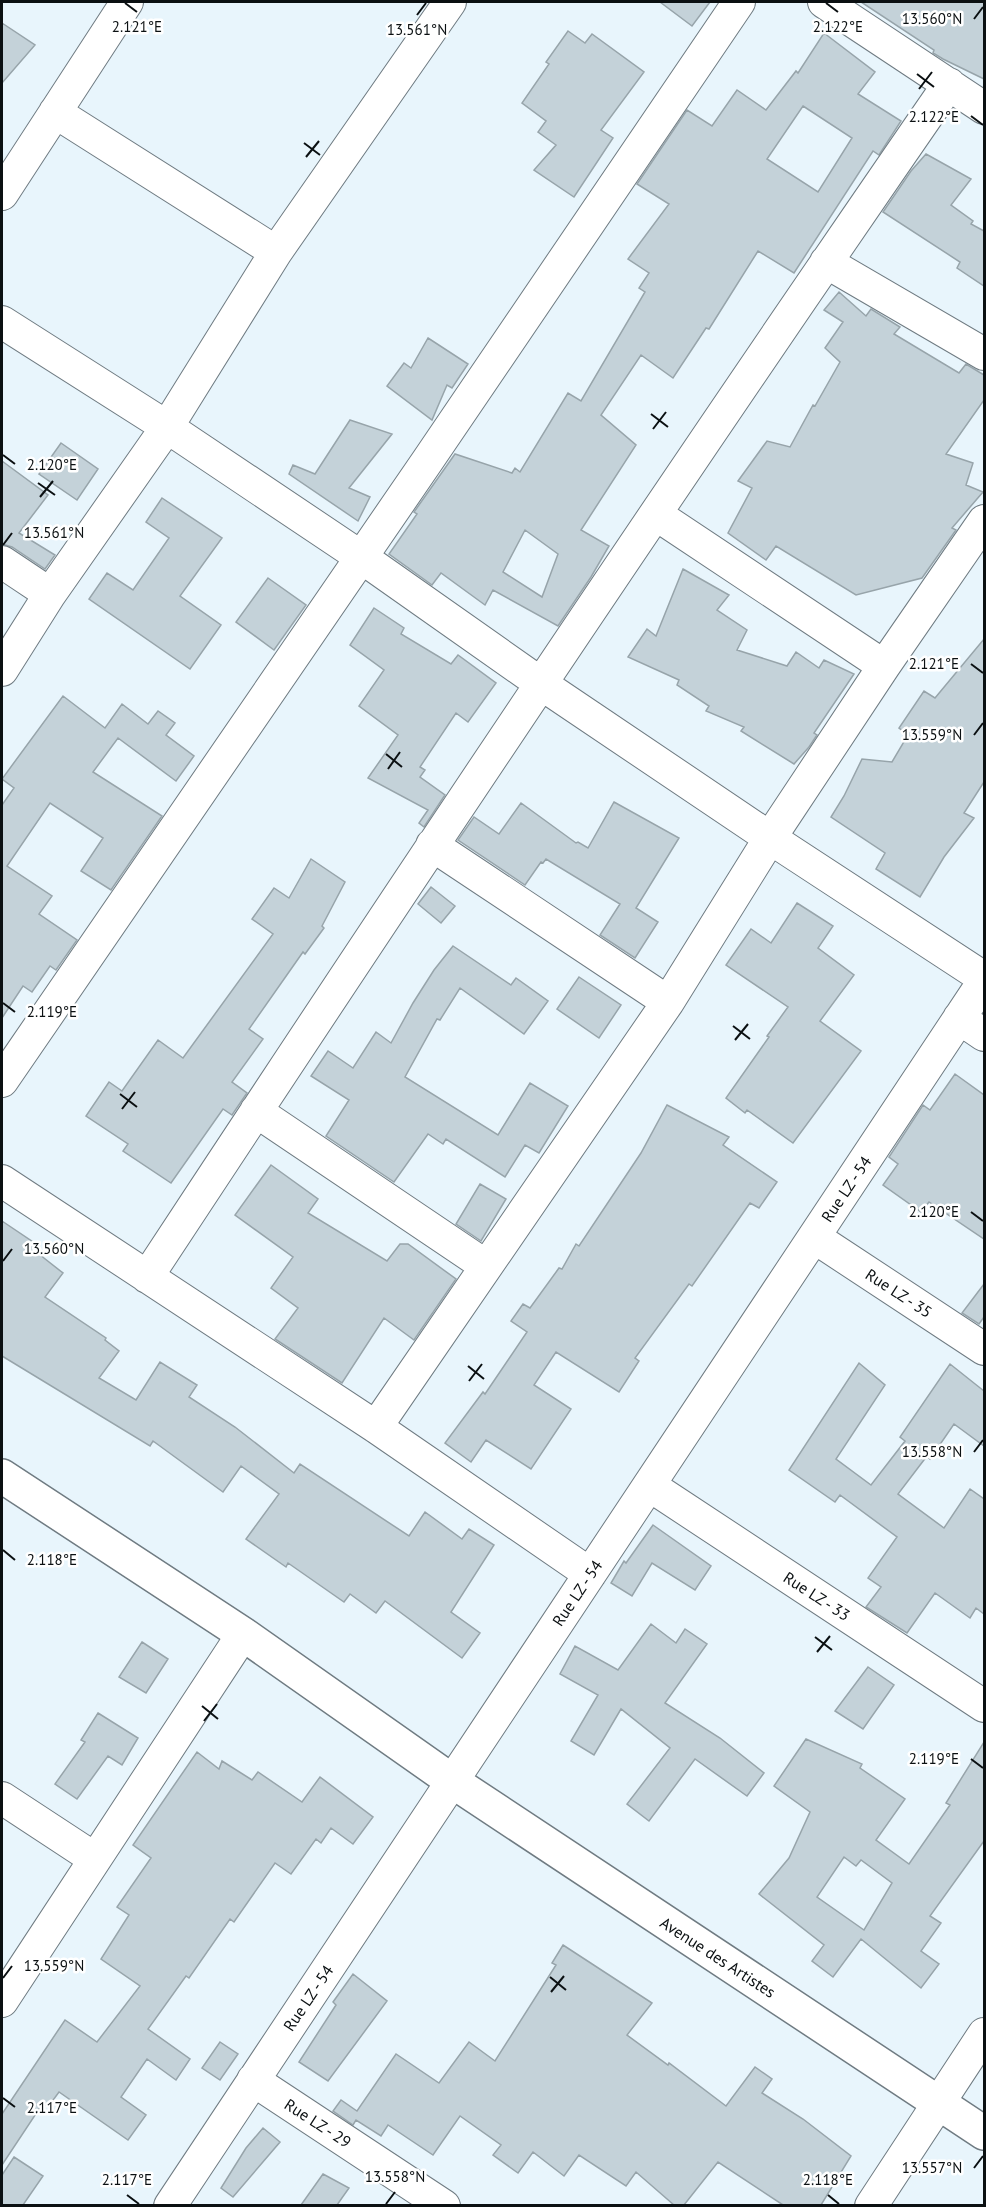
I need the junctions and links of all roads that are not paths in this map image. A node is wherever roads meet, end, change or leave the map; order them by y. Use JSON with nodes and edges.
{"nodes":[{"id":1,"x":126,"y":2,"type":"edge"},
{"id":2,"x":450,"y":2,"type":"edge"},
{"id":3,"x":739,"y":2,"type":"edge"},
{"id":4,"x":824,"y":2,"type":"edge"},
{"id":5,"x":949,"y":84,"type":"junction"},
{"id":6,"x":984,"y":108,"type":"edge"},
{"id":7,"x":55,"y":112,"type":"junction"},
{"id":8,"x":2,"y":194,"type":"edge"},
{"id":9,"x":276,"y":252,"type":"junction"},
{"id":10,"x":826,"y":262,"type":"junction"},
{"id":11,"x":2,"y":322,"type":"edge"},
{"id":12,"x":984,"y":354,"type":"edge"},
{"id":13,"x":167,"y":427,"type":"junction"},
{"id":14,"x":657,"y":515,"type":"junction"},
{"id":15,"x":984,"y":521,"type":"edge"},
{"id":16,"x":361,"y":557,"type":"junction"},
{"id":17,"x":2,"y":562,"type":"edge"},
{"id":18,"x":50,"y":594,"type":"junction"},
{"id":19,"x":884,"y":666,"type":"junction"},
{"id":20,"x":2,"y":670,"type":"edge"},
{"id":21,"x":540,"y":682,"type":"junction"},
{"id":22,"x":770,"y":838,"type":"junction"},
{"id":23,"x":432,"y":846,"type":"junction"},
{"id":24,"x":984,"y":980,"type":"edge"},
{"id":25,"x":668,"y":1002,"type":"junction"},
{"id":26,"x":972,"y":1027,"type":"edge"},
{"id":27,"x":2,"y":1081,"type":"edge"},
{"id":28,"x":256,"y":1111,"type":"junction"},
{"id":29,"x":2,"y":1181,"type":"edge"},
{"id":30,"x":814,"y":1237,"type":"junction"},
{"id":31,"x":486,"y":1266,"type":"junction"},
{"id":32,"x":147,"y":1276,"type":"junction"},
{"id":33,"x":984,"y":1349,"type":"edge"},
{"id":34,"x":376,"y":1427,"type":"junction"},
{"id":35,"x":2,"y":1476,"type":"edge"},
{"id":36,"x":649,"y":1485,"type":"junction"},
{"id":37,"x":590,"y":1574,"type":"junction"},
{"id":38,"x":243,"y":1635,"type":"junction"},
{"id":39,"x":984,"y":1706,"type":"edge"},
{"id":40,"x":452,"y":1781,"type":"junction"},
{"id":41,"x":2,"y":1798,"type":"edge"},
{"id":42,"x":95,"y":1859,"type":"junction"},
{"id":43,"x":2,"y":2001,"type":"edge"},
{"id":44,"x":984,"y":2034,"type":"edge"},
{"id":45,"x":253,"y":2080,"type":"junction"},
{"id":46,"x":939,"y":2103,"type":"junction"},
{"id":47,"x":984,"y":2133,"type":"edge"},
{"id":48,"x":170,"y":2205,"type":"edge"},
{"id":49,"x":444,"y":2205,"type":"edge"},
{"id":50,"x":871,"y":2205,"type":"edge"}],
"edges":[{"from":1,"to":7,"type":"street"},
{"from":2,"to":9,"type":"street"},
{"from":3,"to":16,"type":"street"},
{"from":4,"to":5,"type":"street"},
{"from":5,"to":6,"type":"street"},
{"from":5,"to":10,"type":"street"},
{"from":7,"to":8,"type":"street"},
{"from":7,"to":9,"type":"street"},
{"from":9,"to":13,"type":"street"},
{"from":10,"to":12,"type":"street"},
{"from":10,"to":14,"type":"street"},
{"from":11,"to":13,"type":"street"},
{"from":13,"to":16,"type":"street"},
{"from":13,"to":18,"type":"street"},
{"from":14,"to":19,"type":"street"},
{"from":14,"to":21,"type":"street"},
{"from":15,"to":19,"type":"street"},
{"from":16,"to":21,"type":"street"},
{"from":16,"to":27,"type":"street"},
{"from":17,"to":18,"type":"street"},
{"from":18,"to":20,"type":"street"},
{"from":19,"to":22,"type":"street"},
{"from":21,"to":22,"type":"street"},
{"from":21,"to":23,"type":"street"},
{"from":22,"to":24,"type":"street"},
{"from":22,"to":25,"type":"street"},
{"from":23,"to":25,"type":"street"},
{"from":23,"to":28,"type":"street"},
{"from":24,"to":26,"type":"street","name":"Rue LZ - 54"},
{"from":25,"to":31,"type":"street"},
{"from":26,"to":30,"type":"street","name":"Rue LZ - 54"},
{"from":28,"to":31,"type":"street"},
{"from":28,"to":32,"type":"street"},
{"from":29,"to":32,"type":"street"},
{"from":30,"to":33,"type":"street","name":"Rue LZ - 35"},
{"from":30,"to":36,"type":"street","name":"Rue LZ - 54"},
{"from":31,"to":34,"type":"street"},
{"from":32,"to":34,"type":"street"},
{"from":34,"to":37,"type":"street"},
{"from":35,"to":38,"type":"street","name":"Avenue des Artistes"},
{"from":36,"to":37,"type":"street","name":"Rue LZ - 54"},
{"from":36,"to":39,"type":"street","name":"Rue LZ - 33"},
{"from":37,"to":40,"type":"street","name":"Rue LZ - 54"},
{"from":38,"to":40,"type":"street","name":"Avenue des Artistes"},
{"from":38,"to":42,"type":"street"},
{"from":40,"to":45,"type":"street","name":"Rue LZ - 54"},
{"from":40,"to":46,"type":"street","name":"Avenue des Artistes"},
{"from":41,"to":42,"type":"street"},
{"from":42,"to":43,"type":"street"},
{"from":44,"to":46,"type":"street"},
{"from":45,"to":48,"type":"street","name":"Rue LZ - 54"},
{"from":45,"to":49,"type":"street","name":"Rue LZ - 29"},
{"from":46,"to":47,"type":"street","name":"Avenue des Artistes"},
{"from":46,"to":50,"type":"street"}]}
